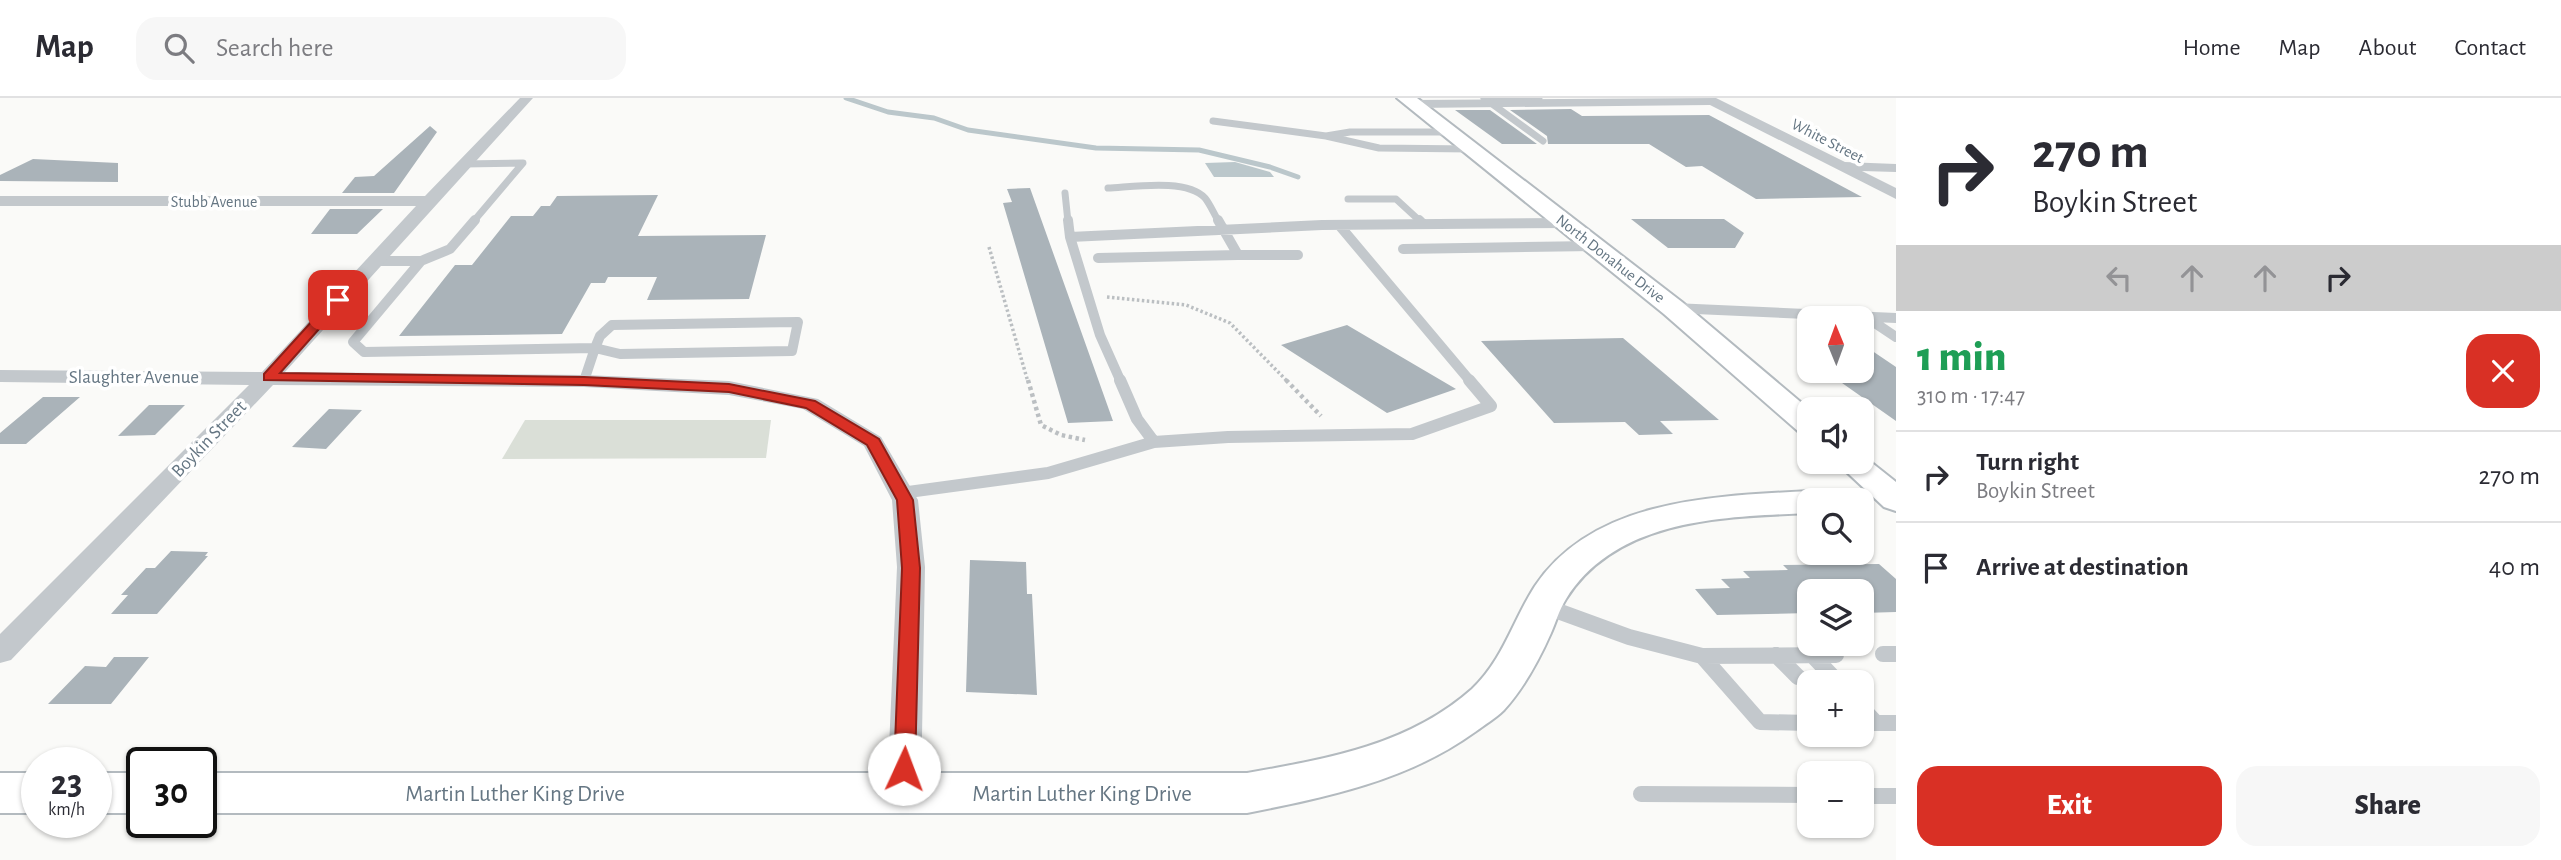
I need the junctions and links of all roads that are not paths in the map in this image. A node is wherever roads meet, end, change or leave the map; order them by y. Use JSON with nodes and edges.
{"nodes":[{"id":1,"x":527,"y":98,"type":"edge"},
{"id":2,"x":1486,"y":100,"type":"edge"},
{"id":3,"x":1519,"y":100,"type":"edge"},
{"id":4,"x":1541,"y":100,"type":"edge"},
{"id":5,"x":1709,"y":100,"type":"edge"},
{"id":6,"x":1410,"y":101,"type":"edge"},
{"id":7,"x":1213,"y":121,"type":"dead end"},
{"id":8,"x":1450,"y":132,"type":"junction"},
{"id":9,"x":1326,"y":136,"type":"junction"},
{"id":10,"x":1543,"y":141,"type":"dead end"},
{"id":11,"x":1471,"y":149,"type":"junction"},
{"id":12,"x":464,"y":164,"type":"junction"},
{"id":13,"x":1840,"y":166,"type":"junction"},
{"id":14,"x":1896,"y":168,"type":"edge"},
{"id":15,"x":1108,"y":188,"type":"dead end"},
{"id":16,"x":1065,"y":193,"type":"dead end"},
{"id":17,"x":1896,"y":194,"type":"edge"},
{"id":18,"x":1348,"y":199,"type":"dead end"},
{"id":19,"x":0,"y":201,"type":"edge"},
{"id":20,"x":428,"y":201,"type":"junction"},
{"id":21,"x":1565,"y":223,"type":"junction"},
{"id":22,"x":1423,"y":224,"type":"junction"},
{"id":23,"x":1339,"y":225,"type":"junction"},
{"id":24,"x":1222,"y":230,"type":"junction"},
{"id":25,"x":1070,"y":237,"type":"junction"},
{"id":26,"x":1594,"y":246,"type":"junction"},
{"id":27,"x":1403,"y":249,"type":"dead end"},
{"id":28,"x":1238,"y":255,"type":"junction"},
{"id":29,"x":1298,"y":255,"type":"dead end"},
{"id":30,"x":1098,"y":258,"type":"dead end"},
{"id":31,"x":373,"y":261,"type":"junction"},
{"id":32,"x":421,"y":261,"type":"junction"},
{"id":33,"x":1673,"y":308,"type":"junction"},
{"id":34,"x":1797,"y":314,"type":"edge"},
{"id":35,"x":1874,"y":317,"type":"edge"},
{"id":36,"x":1896,"y":318,"type":"edge"},
{"id":37,"x":1874,"y":322,"type":"edge"},
{"id":38,"x":1896,"y":337,"type":"edge"},
{"id":39,"x":595,"y":348,"type":"junction"},
{"id":40,"x":0,"y":376,"type":"edge"},
{"id":41,"x":269,"y":377,"type":"junction"},
{"id":42,"x":584,"y":381,"type":"junction"},
{"id":43,"x":1797,"y":414,"type":"edge"},
{"id":44,"x":1154,"y":442,"type":"junction"},
{"id":45,"x":1866,"y":474,"type":"edge"},
{"id":46,"x":901,"y":494,"type":"junction"},
{"id":47,"x":1874,"y":500,"type":"edge"},
{"id":48,"x":1896,"y":500,"type":"edge"},
{"id":49,"x":1797,"y":503,"type":"edge"},
{"id":50,"x":1544,"y":606,"type":"junction"},
{"id":51,"x":0,"y":652,"type":"edge"},
{"id":52,"x":1776,"y":655,"type":"junction"},
{"id":53,"x":1797,"y":655,"type":"edge"},
{"id":54,"x":1702,"y":656,"type":"junction"},
{"id":55,"x":1813,"y":656,"type":"edge"},
{"id":56,"x":1826,"y":670,"type":"edge"},
{"id":57,"x":1797,"y":676,"type":"edge"},
{"id":58,"x":1797,"y":723,"type":"edge"},
{"id":59,"x":1874,"y":723,"type":"edge"},
{"id":60,"x":1896,"y":723,"type":"edge"},
{"id":61,"x":0,"y":793,"type":"edge"},
{"id":62,"x":21,"y":793,"type":"edge"},
{"id":63,"x":217,"y":793,"type":"edge"},
{"id":64,"x":904,"y":793,"type":"junction"},
{"id":65,"x":1641,"y":794,"type":"dead end"},
{"id":66,"x":1797,"y":795,"type":"edge"},
{"id":67,"x":1874,"y":796,"type":"edge"},
{"id":68,"x":1896,"y":796,"type":"edge"}],
"edges":[{"from":1,"to":12,"type":"street","name":"Boykin Street"},
{"from":2,"to":3,"type":"street"},
{"from":2,"to":6,"type":"street"},
{"from":2,"to":10,"type":"lane"},
{"from":3,"to":4,"type":"street"},
{"from":4,"to":5,"type":"street"},
{"from":5,"to":13,"type":"street","name":"White Street"},
{"from":6,"to":8,"type":"main road","name":"North Donahue Drive"},
{"from":7,"to":9,"type":"lane"},
{"from":8,"to":9,"type":"lane"},
{"from":8,"to":11,"type":"main road","name":"North Donahue Drive"},
{"from":9,"to":11,"type":"lane"},
{"from":11,"to":21,"type":"main road","name":"North Donahue Drive"},
{"from":12,"to":20,"type":"street","name":"Boykin Street"},
{"from":12,"to":32,"type":"lane"},
{"from":13,"to":14,"type":"street"},
{"from":13,"to":17,"type":"street","name":"White Street"},
{"from":15,"to":24,"type":"lane"},
{"from":16,"to":25,"type":"lane"},
{"from":18,"to":22,"type":"lane"},
{"from":19,"to":20,"type":"street","name":"Stubb Avenue"},
{"from":20,"to":31,"type":"street","name":"Boykin Street"},
{"from":21,"to":22,"type":"lane"},
{"from":21,"to":26,"type":"main road","name":"North Donahue Drive"},
{"from":22,"to":23,"type":"lane"},
{"from":23,"to":24,"type":"lane"},
{"from":23,"to":44,"type":"lane"},
{"from":24,"to":25,"type":"lane"},
{"from":24,"to":28,"type":"lane"},
{"from":25,"to":44,"type":"lane"},
{"from":26,"to":27,"type":"lane"},
{"from":26,"to":33,"type":"main road","name":"North Donahue Drive"},
{"from":28,"to":29,"type":"lane"},
{"from":28,"to":30,"type":"lane"},
{"from":31,"to":32,"type":"lane"},
{"from":31,"to":41,"type":"street","name":"Boykin Street"},
{"from":32,"to":39,"type":"lane"},
{"from":33,"to":34,"type":"lane"},
{"from":33,"to":43,"type":"main road","name":"North Donahue Drive"},
{"from":35,"to":36,"type":"lane"},
{"from":37,"to":38,"type":"lane"},
{"from":39,"to":39,"type":"lane"},
{"from":39,"to":42,"type":"lane"},
{"from":40,"to":41,"type":"street","name":"Slaughter Avenue"},
{"from":41,"to":42,"type":"street","name":"Slaughter Avenue"},
{"from":41,"to":51,"type":"street","name":"Boykin Street"},
{"from":42,"to":46,"type":"street","name":"Slaughter Avenue"},
{"from":44,"to":46,"type":"lane"},
{"from":45,"to":48,"type":"main road"},
{"from":46,"to":64,"type":"street","name":"Slaughter Avenue"},
{"from":47,"to":48,"type":"main road"},
{"from":49,"to":50,"type":"main road","name":"Martin Luther King Drive"},
{"from":50,"to":54,"type":"lane"},
{"from":50,"to":64,"type":"main road","name":"Martin Luther King Drive"},
{"from":52,"to":53,"type":"lane"},
{"from":52,"to":54,"type":"lane"},
{"from":52,"to":57,"type":"lane"},
{"from":54,"to":58,"type":"lane"},
{"from":55,"to":56,"type":"lane"},
{"from":59,"to":60,"type":"lane"},
{"from":61,"to":62,"type":"main road"},
{"from":63,"to":64,"type":"main road","name":"Martin Luther King Drive"},
{"from":65,"to":66,"type":"lane"},
{"from":67,"to":68,"type":"lane"}]}
